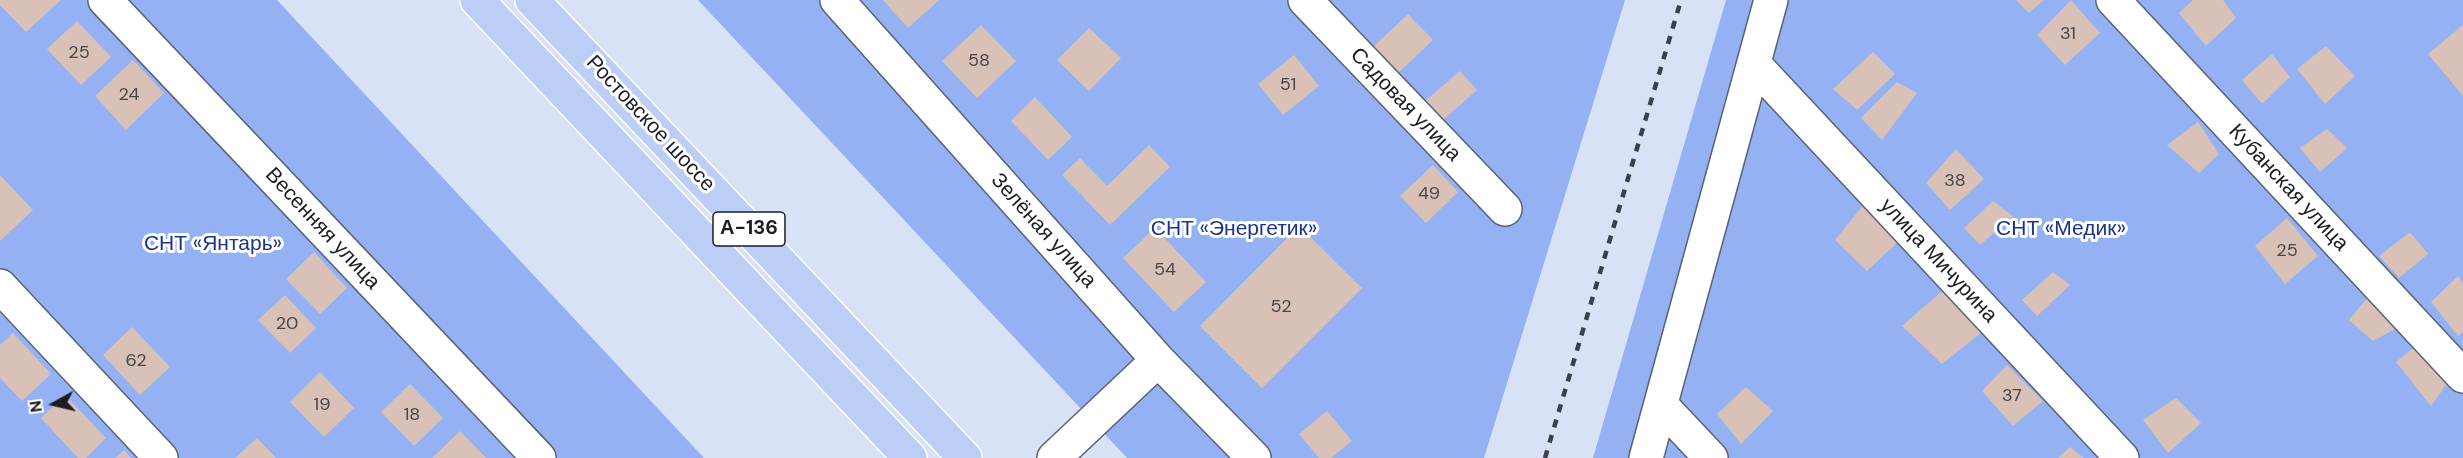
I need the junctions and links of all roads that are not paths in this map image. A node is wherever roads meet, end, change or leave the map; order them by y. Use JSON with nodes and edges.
{"nodes":[{"id":1,"x":105,"y":0,"type":"edge"},
{"id":2,"x":477,"y":0,"type":"edge"},
{"id":3,"x":532,"y":0,"type":"edge"},
{"id":4,"x":837,"y":0,"type":"edge"},
{"id":5,"x":1305,"y":0,"type":"edge"},
{"id":6,"x":1771,"y":0,"type":"edge"},
{"id":7,"x":2113,"y":0,"type":"edge"},
{"id":8,"x":1754,"y":64,"type":"junction"},
{"id":9,"x":1505,"y":209,"type":"dead end"},
{"id":10,"x":0,"y":286,"type":"edge"},
{"id":11,"x":1158,"y":360,"type":"junction"},
{"id":12,"x":2463,"y":376,"type":"edge"},
{"id":13,"x":1662,"y":406,"type":"junction"},
{"id":14,"x":161,"y":458,"type":"edge"},
{"id":15,"x":539,"y":458,"type":"edge"},
{"id":16,"x":910,"y":458,"type":"edge"},
{"id":17,"x":965,"y":458,"type":"edge"},
{"id":18,"x":1054,"y":458,"type":"edge"},
{"id":19,"x":1254,"y":458,"type":"edge"},
{"id":20,"x":1646,"y":458,"type":"edge"},
{"id":21,"x":1711,"y":458,"type":"edge"},
{"id":22,"x":2122,"y":458,"type":"edge"}],
"edges":[{"from":1,"to":15,"type":"street","name":"Весенняя улица"},
{"from":2,"to":16,"type":"highway","name":"Ростовское шоссе","number":"А-136"},
{"from":3,"to":17,"type":"highway","name":"Ростовское шоссе","number":"А-136"},
{"from":4,"to":11,"type":"street","name":"Зелёная улица"},
{"from":5,"to":9,"type":"street","name":"Садовая улица"},
{"from":6,"to":8,"type":"street"},
{"from":7,"to":12,"type":"street","name":"Кубанская улица"},
{"from":8,"to":13,"type":"street"},
{"from":8,"to":22,"type":"street","name":"улица Мичурина"},
{"from":10,"to":14,"type":"street"},
{"from":11,"to":18,"type":"street"},
{"from":11,"to":19,"type":"street","name":"Зелёная улица"},
{"from":13,"to":20,"type":"street"},
{"from":13,"to":21,"type":"street"}]}
